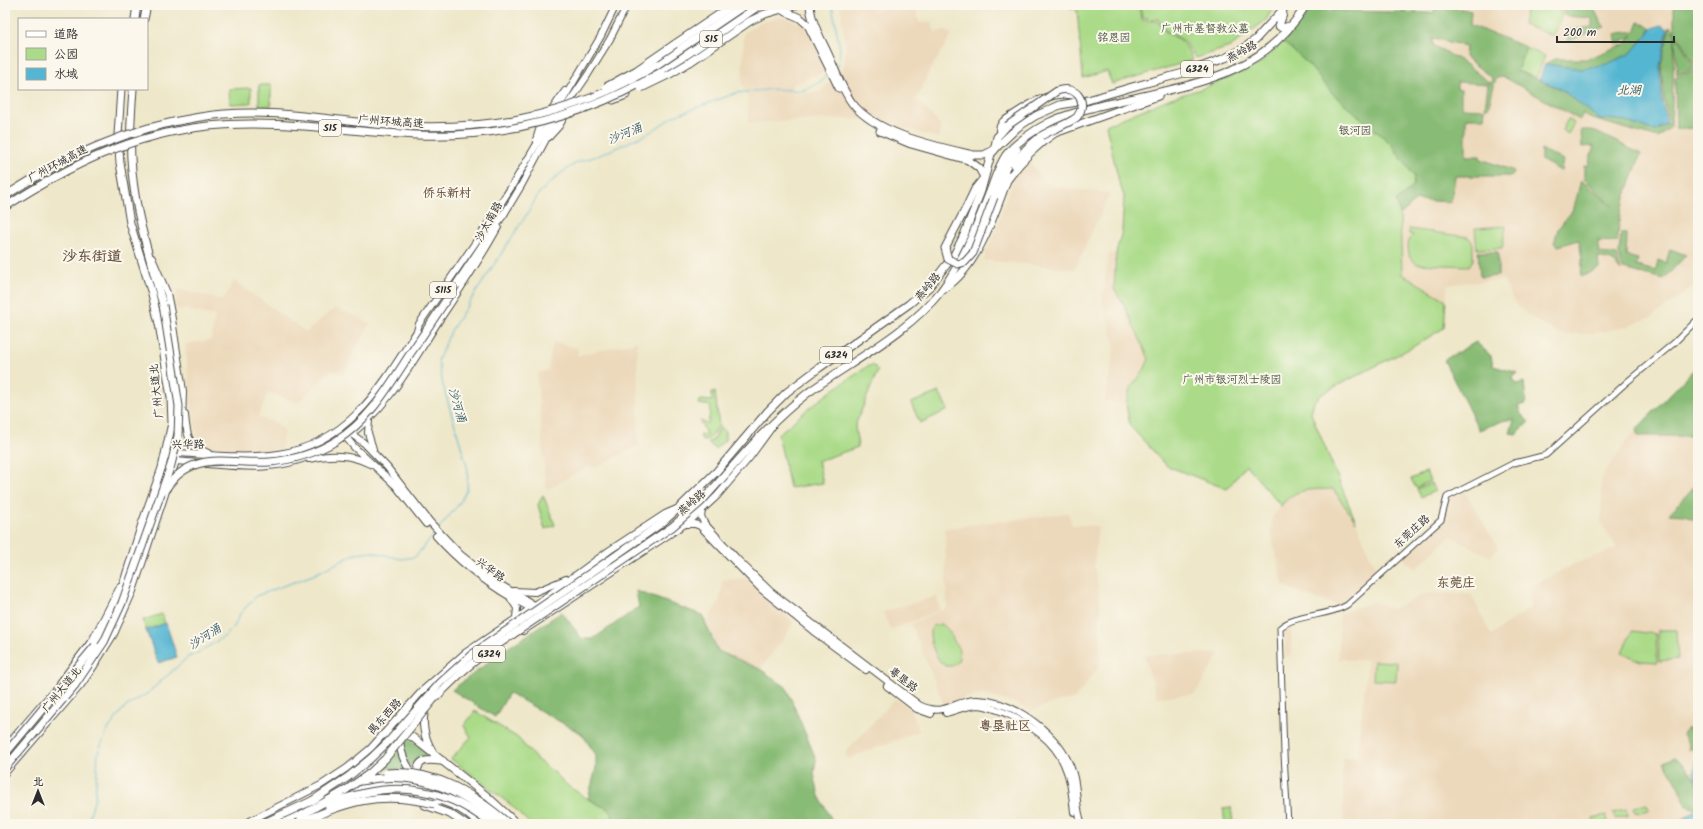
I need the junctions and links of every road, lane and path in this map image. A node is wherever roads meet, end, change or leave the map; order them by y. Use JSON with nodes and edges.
{"nodes":[{"id":1,"x":137,"y":5,"type":"edge"},
{"id":2,"x":147,"y":5,"type":"edge"},
{"id":3,"x":616,"y":5,"type":"edge"},
{"id":4,"x":627,"y":5,"type":"edge"},
{"id":5,"x":733,"y":5,"type":"edge"},
{"id":6,"x":745,"y":5,"type":"edge"},
{"id":7,"x":760,"y":5,"type":"edge"},
{"id":8,"x":772,"y":5,"type":"edge"},
{"id":9,"x":796,"y":5,"type":"edge"},
{"id":10,"x":1306,"y":5,"type":"edge"},
{"id":11,"x":811,"y":6,"type":"edge"},
{"id":12,"x":1286,"y":7,"type":"edge"},
{"id":13,"x":784,"y":9,"type":"junction"},
{"id":14,"x":765,"y":14,"type":"junction"},
{"id":15,"x":134,"y":18,"type":"edge"},
{"id":16,"x":144,"y":18,"type":"edge"},
{"id":17,"x":800,"y":18,"type":"junction"},
{"id":18,"x":1291,"y":26,"type":"junction"},
{"id":19,"x":1182,"y":88,"type":"junction"},
{"id":20,"x":121,"y":90,"type":"edge"},
{"id":21,"x":133,"y":90,"type":"edge"},
{"id":22,"x":1088,"y":100,"type":"junction"},
{"id":23,"x":557,"y":110,"type":"junction"},
{"id":24,"x":573,"y":114,"type":"junction"},
{"id":25,"x":1001,"y":132,"type":"junction"},
{"id":26,"x":1027,"y":137,"type":"junction"},
{"id":27,"x":923,"y":144,"type":"junction"},
{"id":28,"x":994,"y":150,"type":"junction"},
{"id":29,"x":984,"y":177,"type":"junction"},
{"id":30,"x":1008,"y":179,"type":"junction"},
{"id":31,"x":5,"y":196,"type":"edge"},
{"id":32,"x":5,"y":207,"type":"edge"},
{"id":33,"x":504,"y":213,"type":"junction"},
{"id":34,"x":146,"y":243,"type":"junction"},
{"id":35,"x":940,"y":292,"type":"junction"},
{"id":36,"x":1698,"y":319,"type":"edge"},
{"id":37,"x":183,"y":400,"type":"junction"},
{"id":38,"x":370,"y":418,"type":"junction"},
{"id":39,"x":775,"y":422,"type":"junction"},
{"id":40,"x":341,"y":429,"type":"junction"},
{"id":41,"x":349,"y":436,"type":"junction"},
{"id":42,"x":178,"y":453,"type":"junction"},
{"id":43,"x":166,"y":454,"type":"junction"},
{"id":44,"x":213,"y":455,"type":"junction"},
{"id":45,"x":376,"y":455,"type":"junction"},
{"id":46,"x":301,"y":460,"type":"junction"},
{"id":47,"x":176,"y":461,"type":"junction"},
{"id":48,"x":201,"y":464,"type":"junction"},
{"id":49,"x":377,"y":467,"type":"junction"},
{"id":50,"x":167,"y":489,"type":"junction"},
{"id":51,"x":156,"y":506,"type":"junction"},
{"id":52,"x":680,"y":507,"type":"junction"},
{"id":53,"x":702,"y":511,"type":"junction"},
{"id":54,"x":428,"y":523,"type":"junction"},
{"id":55,"x":686,"y":524,"type":"junction"},
{"id":56,"x":573,"y":577,"type":"junction"},
{"id":57,"x":125,"y":579,"type":"junction"},
{"id":58,"x":586,"y":589,"type":"junction"},
{"id":59,"x":507,"y":591,"type":"junction"},
{"id":60,"x":534,"y":608,"type":"junction"},
{"id":61,"x":552,"y":612,"type":"junction"},
{"id":62,"x":516,"y":618,"type":"junction"},
{"id":63,"x":59,"y":684,"type":"junction"},
{"id":64,"x":435,"y":692,"type":"junction"},
{"id":65,"x":430,"y":700,"type":"junction"},
{"id":66,"x":422,"y":706,"type":"junction"},
{"id":67,"x":408,"y":708,"type":"junction"},
{"id":68,"x":400,"y":733,"type":"junction"},
{"id":69,"x":384,"y":735,"type":"junction"},
{"id":70,"x":5,"y":747,"type":"edge"},
{"id":71,"x":433,"y":752,"type":"junction"},
{"id":72,"x":5,"y":754,"type":"edge"},
{"id":73,"x":5,"y":760,"type":"edge"},
{"id":74,"x":443,"y":761,"type":"junction"},
{"id":75,"x":5,"y":768,"type":"edge"},
{"id":76,"x":5,"y":773,"type":"edge"},
{"id":77,"x":416,"y":777,"type":"junction"},
{"id":78,"x":342,"y":787,"type":"junction"},
{"id":79,"x":436,"y":789,"type":"junction"},
{"id":80,"x":418,"y":793,"type":"junction"},
{"id":81,"x":360,"y":796,"type":"junction"},
{"id":82,"x":312,"y":801,"type":"junction"},
{"id":83,"x":322,"y":802,"type":"junction"},
{"id":84,"x":474,"y":807,"type":"junction"},
{"id":85,"x":299,"y":814,"type":"junction"},
{"id":86,"x":258,"y":816,"type":"junction"},
{"id":87,"x":475,"y":823,"type":"edge"},
{"id":88,"x":244,"y":824,"type":"edge"},
{"id":89,"x":262,"y":824,"type":"edge"},
{"id":90,"x":274,"y":824,"type":"edge"},
{"id":91,"x":284,"y":824,"type":"edge"},
{"id":92,"x":296,"y":824,"type":"edge"},
{"id":93,"x":465,"y":824,"type":"edge"},
{"id":94,"x":491,"y":824,"type":"edge"},
{"id":95,"x":496,"y":824,"type":"edge"},
{"id":96,"x":500,"y":824,"type":"edge"},
{"id":97,"x":509,"y":824,"type":"edge"},
{"id":98,"x":517,"y":824,"type":"edge"},
{"id":99,"x":1078,"y":824,"type":"edge"},
{"id":100,"x":1082,"y":824,"type":"edge"},
{"id":101,"x":1288,"y":824,"type":"edge"}],
"edges":[{"from":1,"to":15,"type":"highway"},
{"from":2,"to":16,"type":"highway"},
{"from":3,"to":40,"type":"main road","name":"沙太南路","number":"S115"},
{"from":4,"to":33,"type":"main road","name":"沙太南路","number":"S115"},
{"from":5,"to":23,"type":"highway","bridge":true},
{"from":6,"to":23,"type":"highway","name":"广州环城高速","number":"S15","bridge":true},
{"from":7,"to":24,"type":"highway","name":"广州环城高速","number":"S15","bridge":true},
{"from":8,"to":13,"type":"highway"},
{"from":9,"to":13,"type":"highway"},
{"from":10,"to":18,"type":"highway","name":"燕岭路","number":"G324"},
{"from":11,"to":27,"type":"highway"},
{"from":12,"to":18,"type":"highway"},
{"from":12,"to":22,"type":"highway","name":"燕岭路","number":"G324"},
{"from":13,"to":14,"type":"highway"},
{"from":13,"to":17,"type":"highway"},
{"from":14,"to":17,"type":"highway"},
{"from":14,"to":24,"type":"highway","bridge":true},
{"from":17,"to":27,"type":"highway"},
{"from":18,"to":19,"type":"highway","name":"燕岭路","number":"G324"},
{"from":19,"to":26,"type":"highway","name":"燕岭路","number":"G324"},
{"from":19,"to":30,"type":"highway"},
{"from":20,"to":43,"type":"highway","name":"广州大道北"},
{"from":21,"to":34,"type":"highway","name":"广州大道北"},
{"from":22,"to":25,"type":"highway"},
{"from":22,"to":28,"type":"highway","name":"燕岭路","number":"G324"},
{"from":23,"to":31,"type":"highway","name":"广州环城高速","number":"S15","bridge":true},
{"from":24,"to":32,"type":"highway","name":"广州环城高速","number":"S15","bridge":true},
{"from":25,"to":28,"type":"highway"},
{"from":25,"to":30,"type":"highway","bridge":true},
{"from":26,"to":29,"type":"highway","bridge":true},
{"from":26,"to":35,"type":"highway","name":"燕岭路","number":"G324"},
{"from":27,"to":28,"type":"highway"},
{"from":27,"to":29,"type":"highway"},
{"from":28,"to":29,"type":"highway","name":"燕岭路","number":"G324"},
{"from":29,"to":52,"type":"highway","name":"燕岭路","number":"G324"},
{"from":30,"to":35,"type":"highway"},
{"from":33,"to":38,"type":"main road","name":"沙太南路","number":"S115"},
{"from":33,"to":51,"type":"highway","bridge":true},
{"from":34,"to":37,"type":"main road","name":"广州大道北"},
{"from":34,"to":51,"type":"highway","name":"广州大道北","bridge":true},
{"from":35,"to":39,"type":"highway","name":"燕岭路","number":"G324"},
{"from":36,"to":101,"type":"street","name":"东莞庄路"},
{"from":37,"to":42,"type":"main road","name":"广州大道北"},
{"from":37,"to":44,"type":"main road"},
{"from":38,"to":41,"type":"main road","name":"沙太南路","number":"S115"},
{"from":38,"to":45,"type":"main road"},
{"from":39,"to":53,"type":"main road","name":"燕岭路","number":"G324"},
{"from":39,"to":85,"type":"highway","bridge":true},
{"from":40,"to":41,"type":"main road","name":"兴华路"},
{"from":40,"to":44,"type":"main road","name":"兴华路","number":"S115"},
{"from":41,"to":45,"type":"main road","name":"兴华路"},
{"from":41,"to":46,"type":"main road","name":"兴华路","number":"S115"},
{"from":41,"to":49,"type":"main road","name":"兴华路"},
{"from":42,"to":43,"type":"main road","name":"兴华路","number":"S115"},
{"from":42,"to":44,"type":"main road","name":"兴华路","number":"S115"},
{"from":42,"to":47,"type":"main road","name":"广州大道北"},
{"from":43,"to":47,"type":"main road","name":"兴华路","number":"S115"},
{"from":43,"to":57,"type":"highway","name":"广州大道北"},
{"from":45,"to":54,"type":"main road","name":"兴华路"},
{"from":46,"to":48,"type":"main road","name":"兴华路","number":"S115"},
{"from":46,"to":49,"type":"main road"},
{"from":47,"to":48,"type":"main road","name":"兴华路","number":"S115"},
{"from":47,"to":50,"type":"main road","name":"广州大道北"},
{"from":48,"to":50,"type":"main road"},
{"from":49,"to":54,"type":"main road","name":"兴华路"},
{"from":50,"to":76,"type":"main road","name":"广州大道北"},
{"from":51,"to":75,"type":"highway","name":"广州大道北","bridge":true},
{"from":52,"to":56,"type":"main road","name":"燕岭路","number":"G324"},
{"from":52,"to":82,"type":"highway","name":"燕岭路","bridge":true},
{"from":53,"to":55,"type":"main road","name":"燕岭路","number":"G324"},
{"from":53,"to":100,"type":"main road","name":"粤垦路"},
{"from":54,"to":59,"type":"main road","name":"兴华路"},
{"from":55,"to":58,"type":"main road","name":"燕岭路","number":"G324"},
{"from":55,"to":99,"type":"main road","name":"粤垦路"},
{"from":56,"to":58,"type":"highway"},
{"from":56,"to":59,"type":"main road"},
{"from":56,"to":60,"type":"main road","name":"燕岭路","number":"G324"},
{"from":57,"to":63,"type":"main road"},
{"from":57,"to":72,"type":"highway","name":"广州大道北","bridge":true},
{"from":58,"to":61,"type":"main road","name":"燕岭路","number":"G324"},
{"from":59,"to":60,"type":"main road","name":"兴华路"},
{"from":59,"to":62,"type":"main road"},
{"from":60,"to":61,"type":"main road","name":"兴华路"},
{"from":60,"to":62,"type":"main road","name":"禺东西路","number":"G324"},
{"from":60,"to":64,"type":"main road"},
{"from":61,"to":65,"type":"main road","name":"禺东西路","number":"G324"},
{"from":62,"to":67,"type":"main road","name":"禺东西路","number":"G324"},
{"from":63,"to":70,"type":"street"},
{"from":63,"to":73,"type":"main road","name":"广州大道北"},
{"from":64,"to":65,"type":"main road"},
{"from":64,"to":66,"type":"main road"},
{"from":65,"to":66,"type":"main road","name":"禺东西路","number":"G324"},
{"from":65,"to":71,"type":"highway"},
{"from":66,"to":68,"type":"main road","name":"禺东西路","number":"G324"},
{"from":67,"to":68,"type":"highway"},
{"from":67,"to":69,"type":"main road","name":"禺东西路","number":"G324"},
{"from":68,"to":69,"type":"highway"},
{"from":68,"to":71,"type":"highway"},
{"from":68,"to":77,"type":"highway"},
{"from":68,"to":85,"type":"main road","name":"禺东西路","number":"G324"},
{"from":69,"to":86,"type":"main road","name":"禺东西路","number":"G324"},
{"from":71,"to":74,"type":"highway"},
{"from":74,"to":77,"type":"highway"},
{"from":74,"to":98,"type":"highway"},
{"from":77,"to":79,"type":"highway"},
{"from":78,"to":82,"type":"highway","bridge":true},
{"from":78,"to":96,"type":"highway","bridge":true},
{"from":78,"to":97,"type":"highway","bridge":true},
{"from":79,"to":83,"type":"highway"},
{"from":79,"to":84,"type":"highway"},
{"from":80,"to":81,"type":"highway"},
{"from":80,"to":84,"type":"highway"},
{"from":80,"to":87,"type":"highway"},
{"from":81,"to":83,"type":"highway"},
{"from":81,"to":93,"type":"highway"},
{"from":82,"to":89,"type":"highway","bridge":true},
{"from":83,"to":85,"type":"highway"},
{"from":84,"to":95,"type":"highway"},
{"from":85,"to":90,"type":"main road","name":"禺东西路","number":"G324"},
{"from":85,"to":91,"type":"highway"},
{"from":85,"to":94,"type":"highway","bridge":true},
{"from":86,"to":88,"type":"main road","name":"禺东西路","number":"G324"},
{"from":86,"to":89,"type":"main road"},
{"from":87,"to":92,"type":"highway","bridge":true}]}
